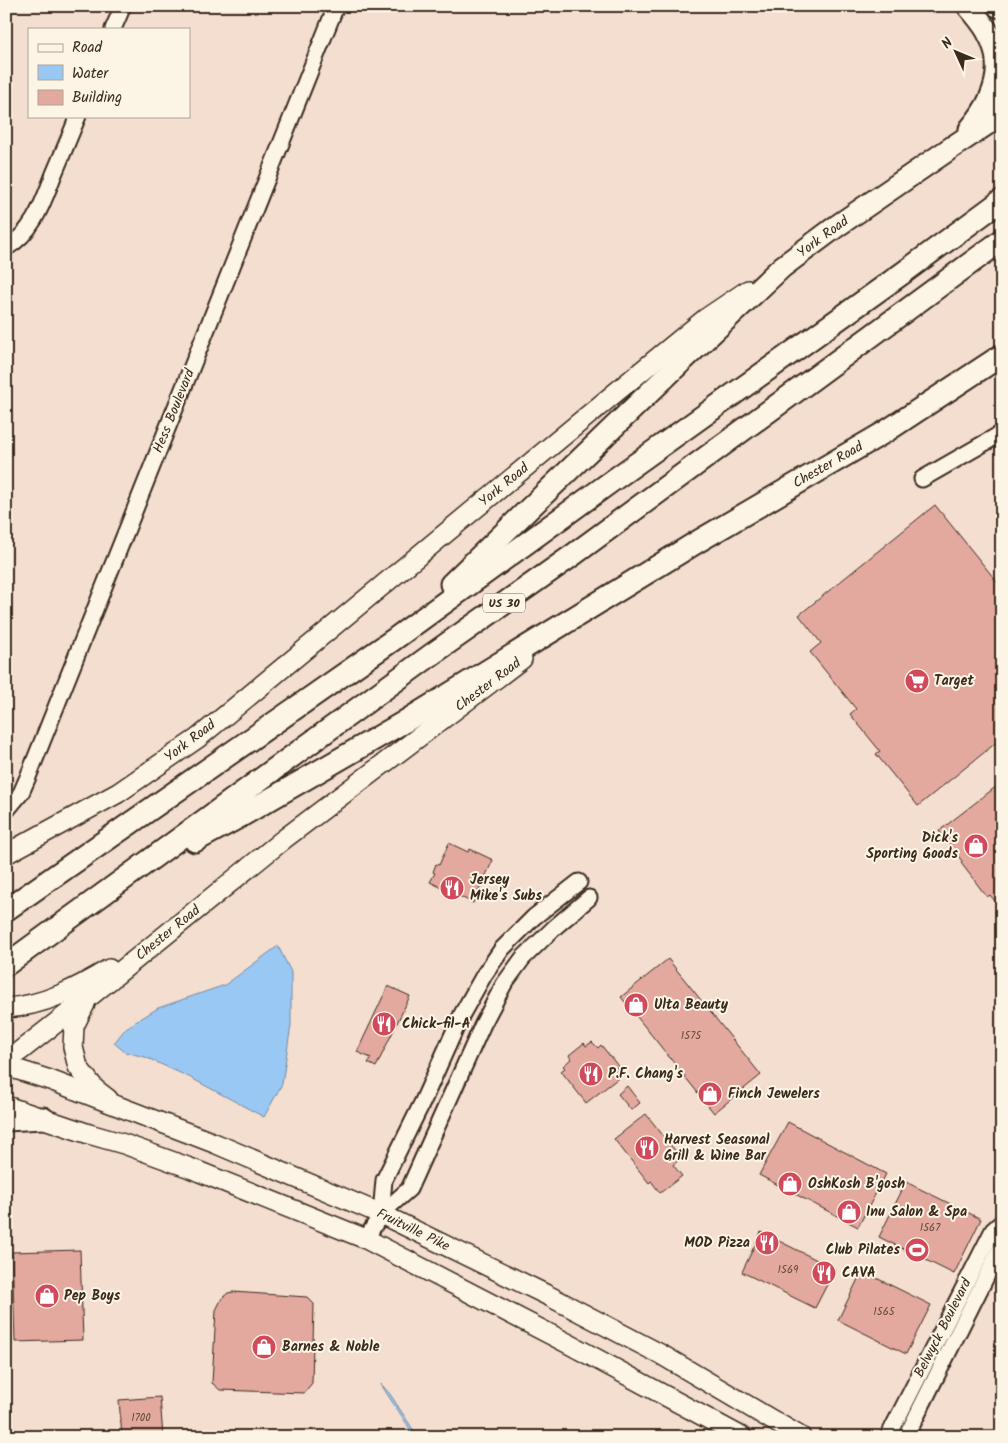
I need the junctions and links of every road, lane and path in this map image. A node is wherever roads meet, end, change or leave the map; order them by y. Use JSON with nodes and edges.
{"nodes":[{"id":1,"x":122,"y":6,"type":"edge"},
{"id":2,"x":336,"y":6,"type":"edge"},
{"id":3,"x":968,"y":6,"type":"edge"},
{"id":4,"x":978,"y":6,"type":"edge"},
{"id":5,"x":1002,"y":23,"type":"edge"},
{"id":6,"x":113,"y":28,"type":"edge"},
{"id":7,"x":1002,"y":114,"type":"edge"},
{"id":8,"x":77,"y":118,"type":"edge"},
{"id":9,"x":1002,"y":132,"type":"edge"},
{"id":10,"x":948,"y":150,"type":"junction"},
{"id":11,"x":1002,"y":200,"type":"edge"},
{"id":12,"x":1002,"y":240,"type":"edge"},
{"id":13,"x":6,"y":248,"type":"edge"},
{"id":14,"x":782,"y":267,"type":"junction"},
{"id":15,"x":1002,"y":355,"type":"edge"},
{"id":16,"x":1002,"y":434,"type":"edge"},
{"id":17,"x":922,"y":479,"type":"dead end"},
{"id":18,"x":600,"y":600,"type":"junction"},
{"id":19,"x":393,"y":640,"type":"junction"},
{"id":20,"x":6,"y":811,"type":"edge"},
{"id":21,"x":6,"y":854,"type":"edge"},
{"id":22,"x":124,"y":878,"type":"junction"},
{"id":23,"x":579,"y":882,"type":"dead end"},
{"id":24,"x":589,"y":898,"type":"dead end"},
{"id":25,"x":6,"y":910,"type":"edge"},
{"id":26,"x":160,"y":940,"type":"junction"},
{"id":27,"x":6,"y":965,"type":"edge"},
{"id":28,"x":89,"y":997,"type":"junction"},
{"id":29,"x":6,"y":1008,"type":"edge"},
{"id":30,"x":6,"y":1060,"type":"edge"},
{"id":31,"x":6,"y":1066,"type":"edge"},
{"id":32,"x":6,"y":1106,"type":"edge"},
{"id":33,"x":117,"y":1106,"type":"junction"},
{"id":34,"x":43,"y":1118,"type":"junction"},
{"id":35,"x":6,"y":1120,"type":"edge"},
{"id":36,"x":381,"y":1214,"type":"junction"},
{"id":37,"x":1002,"y":1222,"type":"edge"},
{"id":38,"x":366,"y":1239,"type":"junction"},
{"id":39,"x":1002,"y":1245,"type":"edge"},
{"id":40,"x":742,"y":1437,"type":"edge"},
{"id":41,"x":800,"y":1437,"type":"edge"},
{"id":42,"x":888,"y":1437,"type":"edge"},
{"id":43,"x":906,"y":1437,"type":"edge"}],
"edges":[{"from":1,"to":6,"type":"street"},
{"from":2,"to":20,"type":"street","name":"Hess Boulevard"},
{"from":3,"to":10,"type":"highway"},
{"from":4,"to":5,"type":"highway"},
{"from":7,"to":10,"type":"highway","name":"York Road"},
{"from":8,"to":13,"type":"street"},
{"from":9,"to":10,"type":"highway"},
{"from":10,"to":14,"type":"highway","name":"York Road"},
{"from":11,"to":19,"type":"highway","number":"US 30"},
{"from":12,"to":22,"type":"highway","number":"US 30"},
{"from":14,"to":19,"type":"highway"},
{"from":14,"to":21,"type":"main road","name":"York Road"},
{"from":15,"to":18,"type":"highway","name":"Chester Road"},
{"from":16,"to":17,"type":"street"},
{"from":18,"to":22,"type":"highway"},
{"from":18,"to":26,"type":"main road","name":"Chester Road"},
{"from":19,"to":25,"type":"highway","number":"US 30"},
{"from":22,"to":27,"type":"highway","number":"US 30"},
{"from":23,"to":36,"type":"street"},
{"from":24,"to":36,"type":"street"},
{"from":26,"to":28,"type":"main road","name":"Chester Road"},
{"from":26,"to":29,"type":"main road"},
{"from":28,"to":30,"type":"main road","name":"Chester Road"},
{"from":28,"to":33,"type":"main road"},
{"from":31,"to":33,"type":"main road","name":"Fruitville Pike"},
{"from":32,"to":34,"type":"main road"},
{"from":33,"to":36,"type":"main road","name":"Fruitville Pike"},
{"from":34,"to":35,"type":"highway"},
{"from":34,"to":38,"type":"main road"},
{"from":36,"to":38,"type":"street"},
{"from":36,"to":41,"type":"main road","name":"Fruitville Pike"},
{"from":37,"to":42,"type":"street","name":"Belwyck Boulevard"},
{"from":38,"to":40,"type":"main road"},
{"from":39,"to":43,"type":"street","name":"Belwyck Boulevard"}]}
